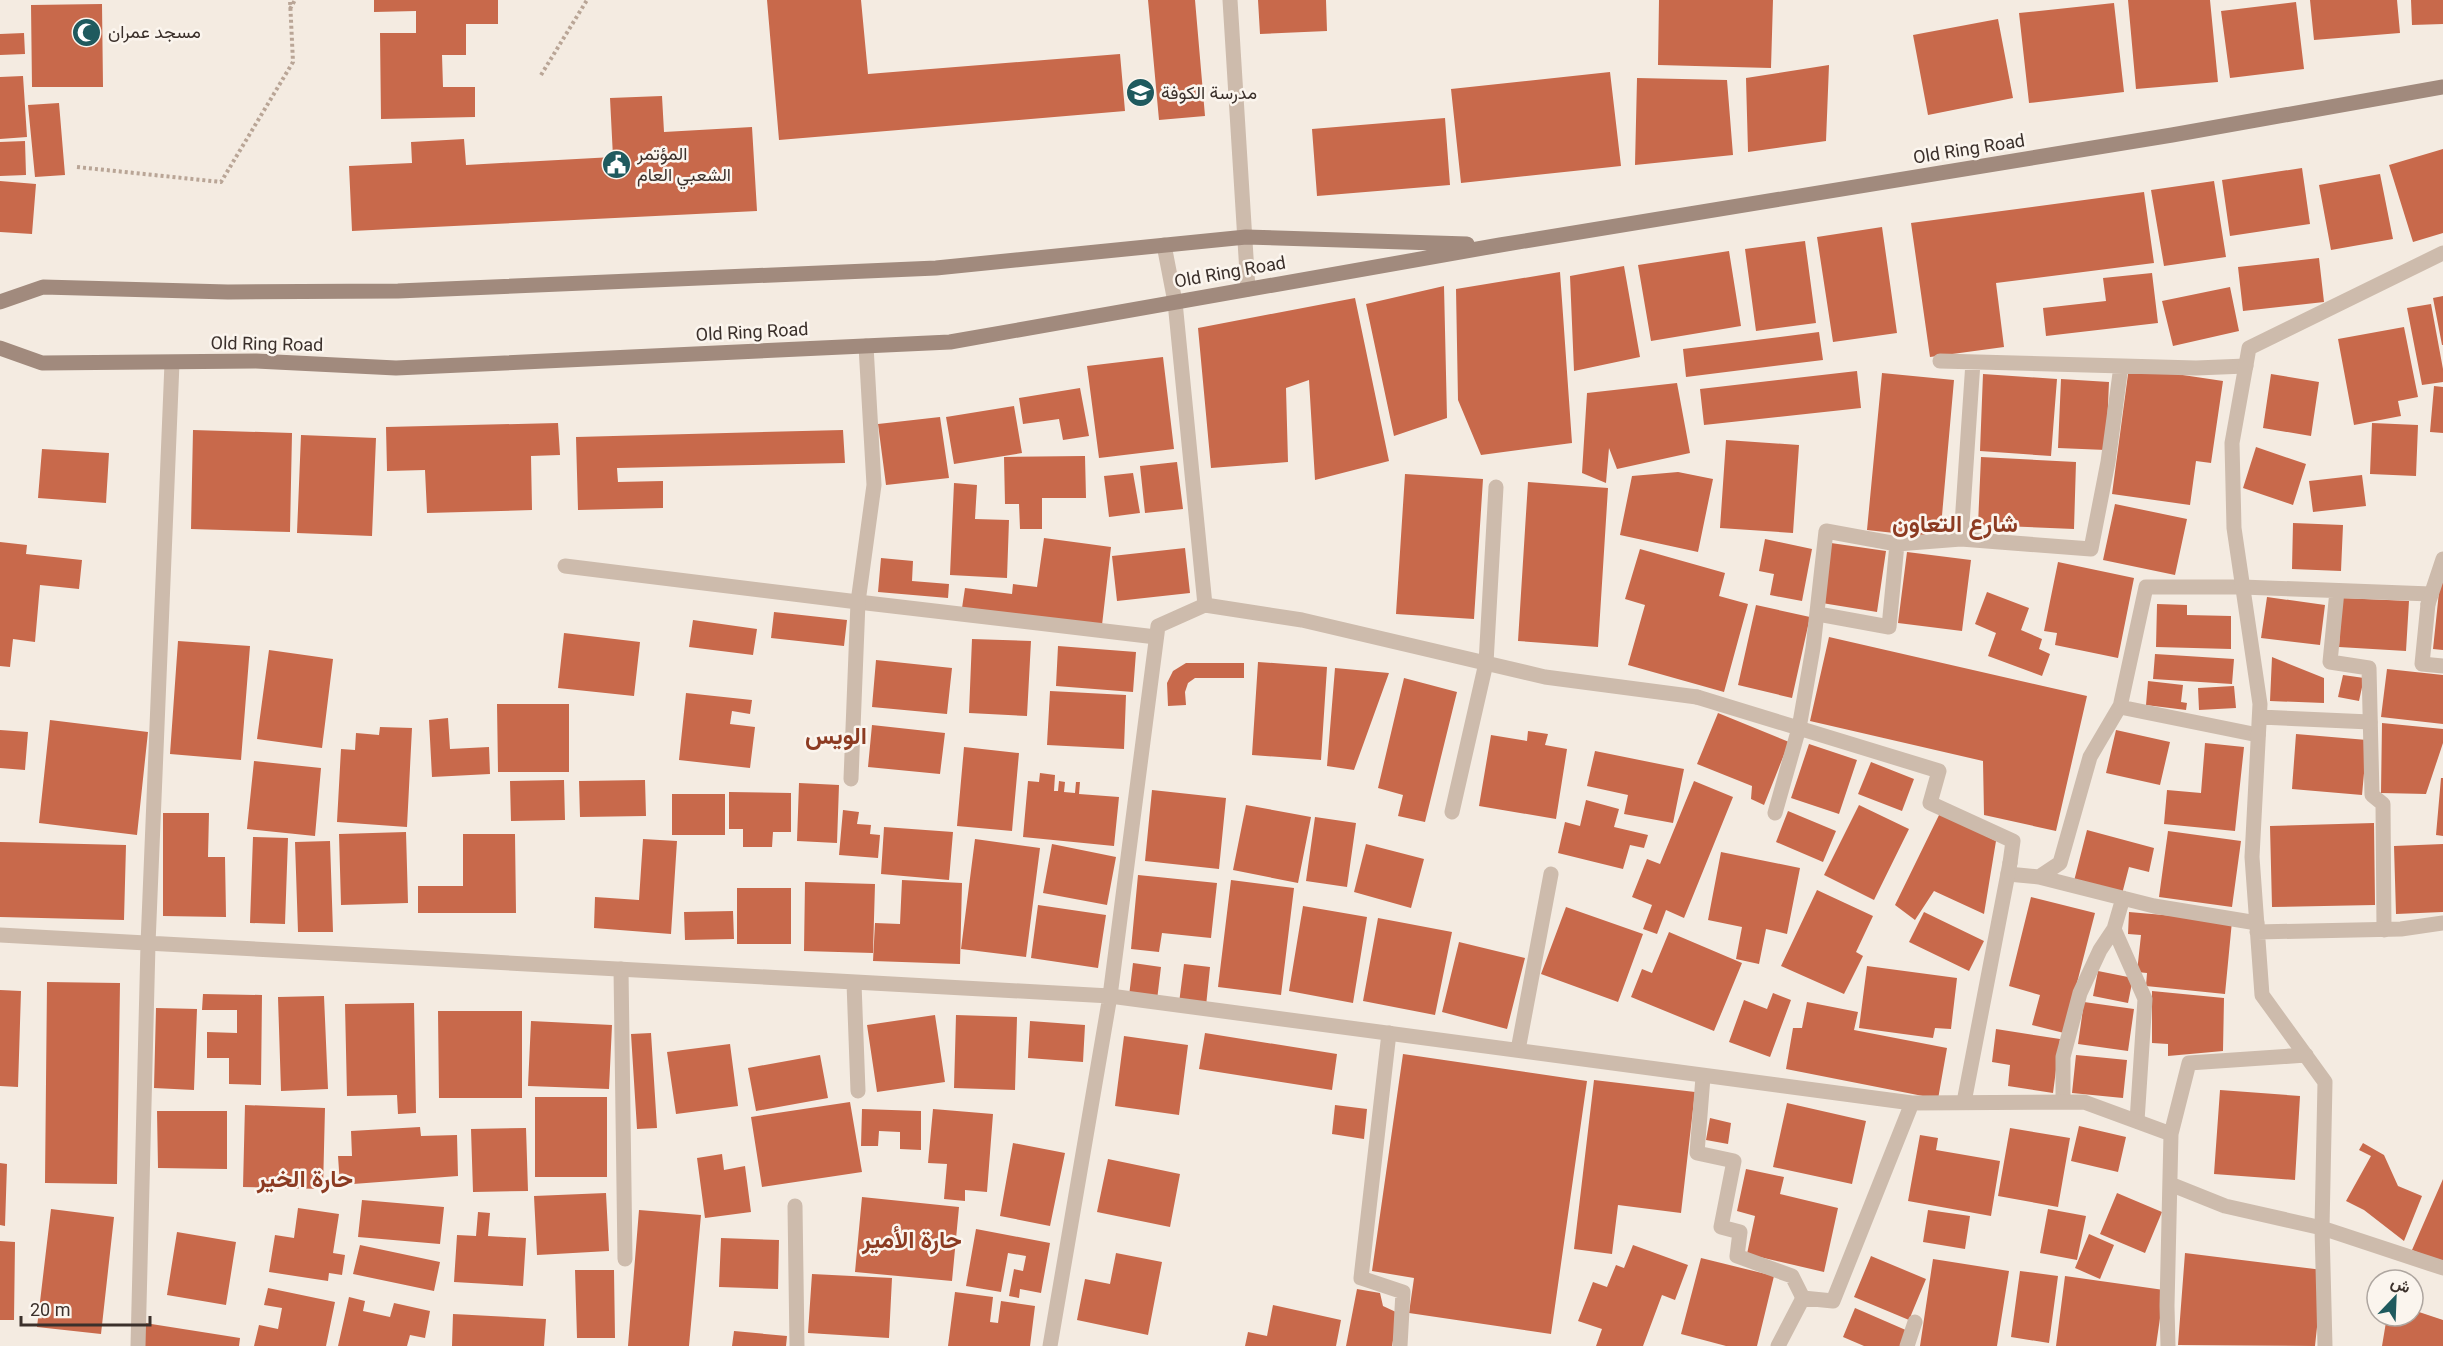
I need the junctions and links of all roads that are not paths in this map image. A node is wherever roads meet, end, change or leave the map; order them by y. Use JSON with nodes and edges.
{"nodes":[{"id":1,"x":1230,"y":0,"type":"edge"},
{"id":2,"x":2443,"y":87,"type":"edge"},
{"id":3,"x":1246,"y":237,"type":"junction"},
{"id":4,"x":1164,"y":245,"type":"junction"},
{"id":5,"x":1500,"y":245,"type":"junction"},
{"id":6,"x":2443,"y":253,"type":"edge"},
{"id":7,"x":1248,"y":289,"type":"junction"},
{"id":8,"x":0,"y":302,"type":"edge"},
{"id":9,"x":1175,"y":302,"type":"junction"},
{"id":10,"x":866,"y":346,"type":"junction"},
{"id":11,"x":0,"y":348,"type":"edge"},
{"id":12,"x":1940,"y":361,"type":"dead end"},
{"id":13,"x":1973,"y":362,"type":"junction"},
{"id":14,"x":172,"y":363,"type":"junction"},
{"id":15,"x":2121,"y":366,"type":"junction"},
{"id":16,"x":2246,"y":366,"type":"junction"},
{"id":17,"x":1496,"y":487,"type":"dead end"},
{"id":18,"x":1961,"y":539,"type":"junction"},
{"id":19,"x":1897,"y":544,"type":"junction"},
{"id":20,"x":2443,"y":559,"type":"edge"},
{"id":21,"x":565,"y":566,"type":"dead end"},
{"id":22,"x":2242,"y":587,"type":"junction"},
{"id":23,"x":2337,"y":591,"type":"junction"},
{"id":24,"x":2430,"y":599,"type":"junction"},
{"id":25,"x":858,"y":602,"type":"junction"},
{"id":26,"x":1205,"y":605,"type":"junction"},
{"id":27,"x":1818,"y":614,"type":"junction"},
{"id":28,"x":1156,"y":638,"type":"junction"},
{"id":29,"x":1486,"y":663,"type":"junction"},
{"id":30,"x":2443,"y":666,"type":"edge"},
{"id":31,"x":2120,"y":706,"type":"junction"},
{"id":32,"x":2260,"y":717,"type":"junction"},
{"id":33,"x":2370,"y":722,"type":"junction"},
{"id":34,"x":1799,"y":728,"type":"junction"},
{"id":35,"x":2258,"y":735,"type":"junction"},
{"id":36,"x":851,"y":779,"type":"dead end"},
{"id":37,"x":1452,"y":812,"type":"dead end"},
{"id":38,"x":1775,"y":813,"type":"dead end"},
{"id":39,"x":2009,"y":868,"type":"junction"},
{"id":40,"x":1551,"y":874,"type":"dead end"},
{"id":41,"x":2040,"y":877,"type":"junction"},
{"id":42,"x":2123,"y":898,"type":"junction"},
{"id":43,"x":2443,"y":922,"type":"edge"},
{"id":44,"x":2257,"y":927,"type":"junction"},
{"id":45,"x":2114,"y":928,"type":"junction"},
{"id":46,"x":2384,"y":930,"type":"junction"},
{"id":47,"x":0,"y":935,"type":"edge"},
{"id":48,"x":148,"y":944,"type":"junction"},
{"id":49,"x":621,"y":969,"type":"junction"},
{"id":50,"x":854,"y":983,"type":"junction"},
{"id":51,"x":1110,"y":996,"type":"junction"},
{"id":52,"x":1389,"y":1033,"type":"junction"},
{"id":53,"x":1518,"y":1050,"type":"junction"},
{"id":54,"x":2306,"y":1055,"type":"junction"},
{"id":55,"x":1703,"y":1077,"type":"junction"},
{"id":56,"x":858,"y":1091,"type":"dead end"},
{"id":57,"x":2063,"y":1101,"type":"junction"},
{"id":58,"x":1964,"y":1102,"type":"junction"},
{"id":59,"x":1912,"y":1103,"type":"junction"},
{"id":60,"x":2137,"y":1121,"type":"junction"},
{"id":61,"x":2171,"y":1134,"type":"junction"},
{"id":62,"x":2170,"y":1184,"type":"junction"},
{"id":63,"x":795,"y":1206,"type":"dead end"},
{"id":64,"x":2322,"y":1228,"type":"junction"},
{"id":65,"x":625,"y":1259,"type":"dead end"},
{"id":66,"x":2443,"y":1268,"type":"edge"},
{"id":67,"x":1803,"y":1298,"type":"junction"},
{"id":68,"x":1915,"y":1322,"type":"dead end"},
{"id":69,"x":138,"y":1346,"type":"edge"},
{"id":70,"x":797,"y":1346,"type":"edge"},
{"id":71,"x":1050,"y":1346,"type":"edge"},
{"id":72,"x":1400,"y":1346,"type":"edge"},
{"id":73,"x":1778,"y":1346,"type":"edge"},
{"id":74,"x":1907,"y":1346,"type":"edge"},
{"id":75,"x":2168,"y":1346,"type":"edge"},
{"id":76,"x":2325,"y":1346,"type":"edge"}],
"edges":[{"from":1,"to":3,"type":"street"},
{"from":2,"to":5,"type":"street","name":"Old Ring Road"},
{"from":3,"to":4,"type":"street","name":"Old Ring Road"},
{"from":3,"to":5,"type":"street","name":"Old Ring Road"},
{"from":3,"to":7,"type":"street"},
{"from":4,"to":8,"type":"street","name":"Old Ring Road"},
{"from":4,"to":9,"type":"street"},
{"from":5,"to":7,"type":"street","name":"Old Ring Road"},
{"from":6,"to":16,"type":"street"},
{"from":7,"to":9,"type":"street","name":"Old Ring Road"},
{"from":9,"to":10,"type":"street","name":"Old Ring Road"},
{"from":9,"to":26,"type":"street"},
{"from":10,"to":14,"type":"street","name":"Old Ring Road"},
{"from":10,"to":25,"type":"street"},
{"from":11,"to":14,"type":"street","name":"Old Ring Road"},
{"from":12,"to":13,"type":"street"},
{"from":13,"to":15,"type":"street"},
{"from":13,"to":18,"type":"street"},
{"from":14,"to":48,"type":"street"},
{"from":15,"to":16,"type":"street"},
{"from":15,"to":18,"type":"street"},
{"from":16,"to":22,"type":"street"},
{"from":17,"to":29,"type":"street"},
{"from":18,"to":19,"type":"street"},
{"from":19,"to":27,"type":"street"},
{"from":19,"to":27,"type":"street"},
{"from":20,"to":24,"type":"street"},
{"from":21,"to":25,"type":"street"},
{"from":22,"to":23,"type":"street"},
{"from":22,"to":31,"type":"street"},
{"from":22,"to":32,"type":"street"},
{"from":23,"to":24,"type":"street"},
{"from":23,"to":33,"type":"street"},
{"from":24,"to":30,"type":"street"},
{"from":25,"to":28,"type":"street"},
{"from":25,"to":36,"type":"street"},
{"from":26,"to":28,"type":"street"},
{"from":26,"to":29,"type":"street"},
{"from":27,"to":34,"type":"street"},
{"from":28,"to":51,"type":"street"},
{"from":29,"to":34,"type":"street"},
{"from":29,"to":37,"type":"street"},
{"from":31,"to":35,"type":"street"},
{"from":31,"to":41,"type":"street"},
{"from":32,"to":33,"type":"street"},
{"from":32,"to":35,"type":"street"},
{"from":33,"to":46,"type":"street"},
{"from":34,"to":38,"type":"street"},
{"from":34,"to":39,"type":"street"},
{"from":35,"to":44,"type":"street"},
{"from":39,"to":41,"type":"street"},
{"from":39,"to":58,"type":"street"},
{"from":40,"to":53,"type":"street"},
{"from":41,"to":42,"type":"street"},
{"from":42,"to":44,"type":"street"},
{"from":42,"to":45,"type":"street"},
{"from":43,"to":46,"type":"street"},
{"from":44,"to":46,"type":"street"},
{"from":44,"to":54,"type":"street"},
{"from":45,"to":57,"type":"street"},
{"from":45,"to":60,"type":"street"},
{"from":47,"to":48,"type":"street"},
{"from":48,"to":49,"type":"street"},
{"from":48,"to":69,"type":"street"},
{"from":49,"to":50,"type":"street"},
{"from":49,"to":65,"type":"street"},
{"from":50,"to":51,"type":"street"},
{"from":50,"to":56,"type":"street"},
{"from":51,"to":52,"type":"street"},
{"from":51,"to":71,"type":"street"},
{"from":52,"to":53,"type":"street"},
{"from":52,"to":72,"type":"street"},
{"from":53,"to":55,"type":"street"},
{"from":54,"to":61,"type":"street"},
{"from":54,"to":64,"type":"street"},
{"from":55,"to":59,"type":"street"},
{"from":55,"to":67,"type":"street"},
{"from":57,"to":58,"type":"street"},
{"from":57,"to":60,"type":"street"},
{"from":58,"to":59,"type":"street"},
{"from":59,"to":67,"type":"street"},
{"from":60,"to":61,"type":"street"},
{"from":61,"to":62,"type":"street"},
{"from":62,"to":64,"type":"street"},
{"from":62,"to":75,"type":"street"},
{"from":63,"to":70,"type":"street"},
{"from":64,"to":66,"type":"street"},
{"from":64,"to":76,"type":"street"},
{"from":67,"to":73,"type":"street"},
{"from":68,"to":74,"type":"street"}]}
